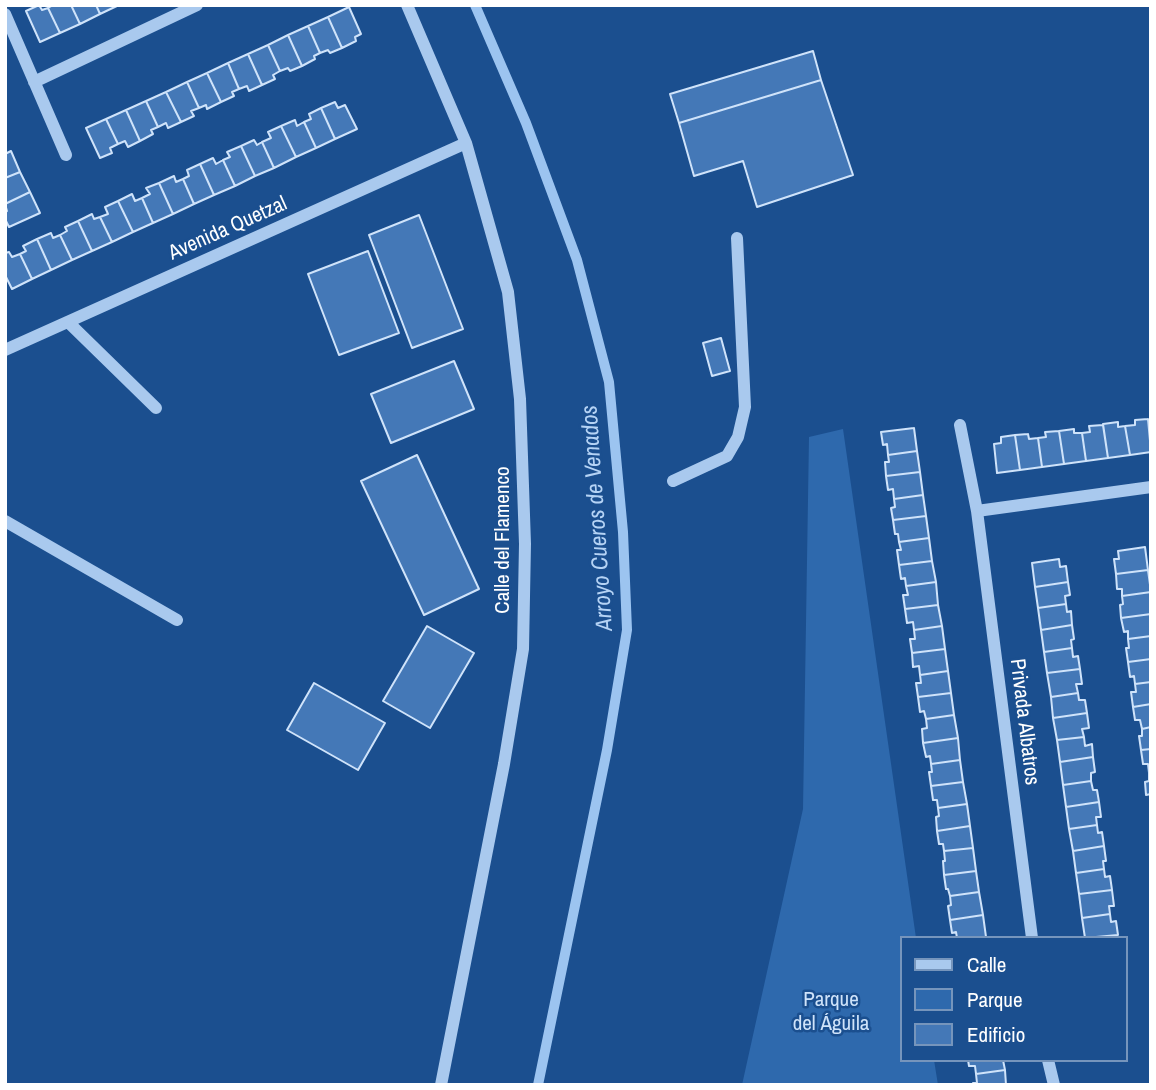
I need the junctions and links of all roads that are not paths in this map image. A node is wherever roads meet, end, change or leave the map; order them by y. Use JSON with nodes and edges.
{"nodes":[{"id":1,"x":197,"y":5,"type":"edge"},
{"id":2,"x":407,"y":5,"type":"edge"},
{"id":3,"x":5,"y":14,"type":"edge"},
{"id":4,"x":34,"y":82,"type":"junction"},
{"id":5,"x":466,"y":143,"type":"junction"},
{"id":6,"x":66,"y":155,"type":"dead end"},
{"id":7,"x":737,"y":238,"type":"dead end"},
{"id":8,"x":68,"y":322,"type":"junction"},
{"id":9,"x":5,"y":350,"type":"edge"},
{"id":10,"x":156,"y":408,"type":"dead end"},
{"id":11,"x":960,"y":425,"type":"dead end"},
{"id":12,"x":673,"y":481,"type":"dead end"},
{"id":13,"x":1151,"y":487,"type":"edge"},
{"id":14,"x":977,"y":511,"type":"junction"},
{"id":15,"x":5,"y":521,"type":"edge"},
{"id":16,"x":177,"y":620,"type":"dead end"},
{"id":17,"x":1032,"y":936,"type":"edge"},
{"id":18,"x":1048,"y":1062,"type":"edge"},
{"id":19,"x":441,"y":1085,"type":"edge"},
{"id":20,"x":1054,"y":1085,"type":"edge"}],
"edges":[{"from":1,"to":4,"type":"street"},
{"from":2,"to":5,"type":"street","name":"Calle del Flamenco"},
{"from":3,"to":4,"type":"street"},
{"from":4,"to":6,"type":"street"},
{"from":5,"to":8,"type":"street","name":"Avenida Quetzal"},
{"from":5,"to":19,"type":"street","name":"Calle del Flamenco"},
{"from":7,"to":12,"type":"street"},
{"from":8,"to":9,"type":"street","name":"Avenida Quetzal"},
{"from":8,"to":10,"type":"street"},
{"from":11,"to":14,"type":"street","name":"Privada Albatros"},
{"from":13,"to":14,"type":"street"},
{"from":14,"to":17,"type":"street","name":"Privada Albatros"},
{"from":15,"to":16,"type":"street"},
{"from":18,"to":20,"type":"street"}]}
